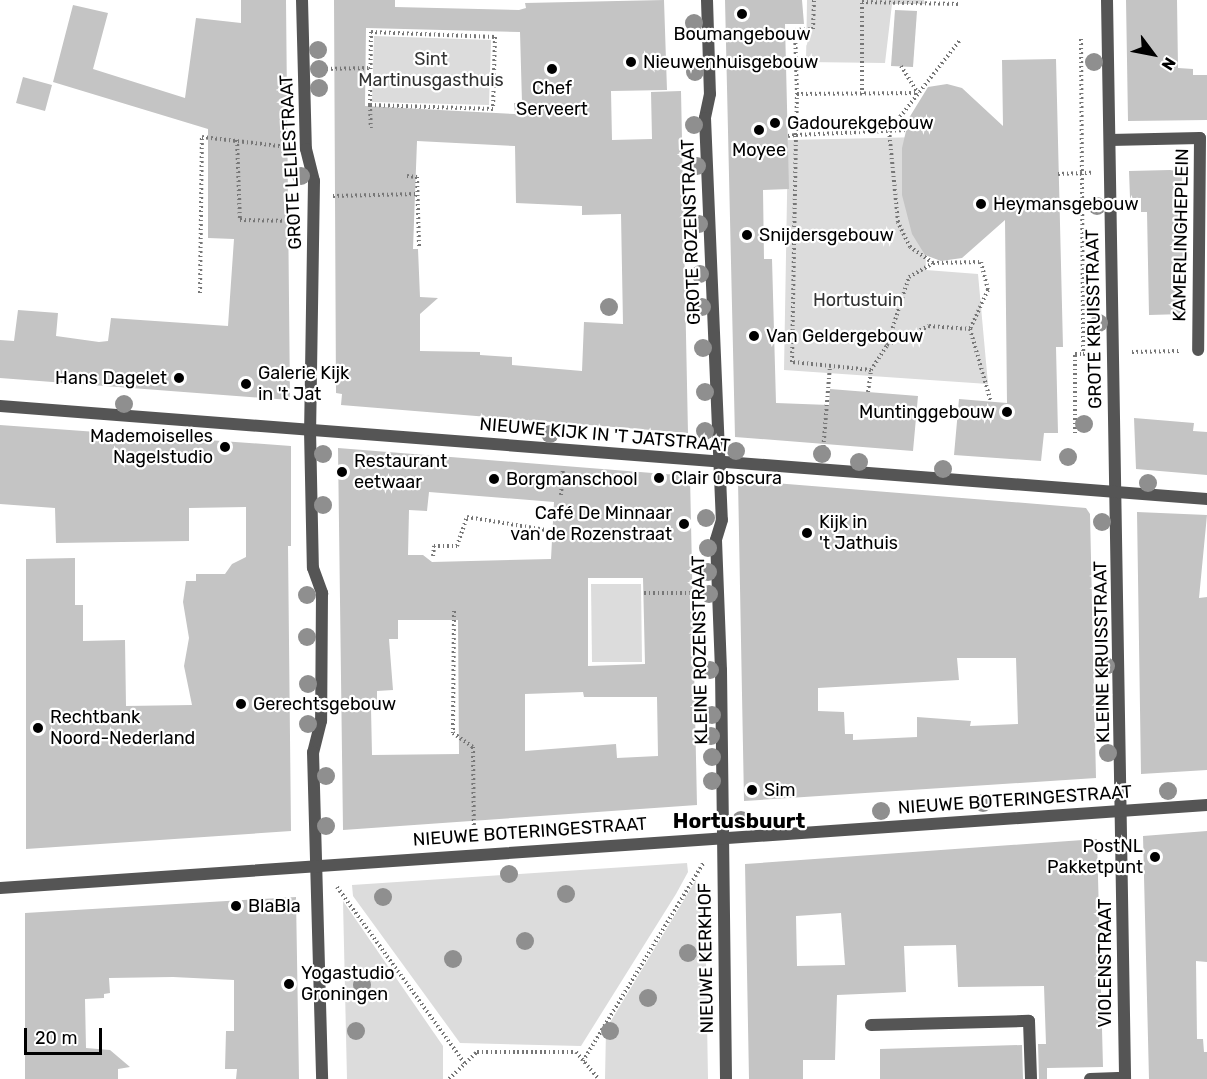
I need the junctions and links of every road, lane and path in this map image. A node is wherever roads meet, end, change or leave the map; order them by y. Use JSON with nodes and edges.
{"nodes":[{"id":1,"x":302,"y":0,"type":"edge"},
{"id":2,"x":707,"y":0,"type":"edge"},
{"id":3,"x":814,"y":0,"type":"edge"},
{"id":4,"x":1107,"y":0,"type":"edge"},
{"id":5,"x":862,"y":1,"type":"edge"},
{"id":6,"x":917,"y":2,"type":"edge"},
{"id":7,"x":959,"y":4,"type":"dead end"},
{"id":8,"x":1081,"y":39,"type":"dead end"},
{"id":9,"x":960,"y":40,"type":"dead end"},
{"id":10,"x":901,"y":66,"type":"dead end"},
{"id":11,"x":370,"y":68,"type":"junction"},
{"id":12,"x":304,"y":69,"type":"junction"},
{"id":13,"x":918,"y":93,"type":"junction"},
{"id":14,"x":797,"y":94,"type":"junction"},
{"id":15,"x":862,"y":94,"type":"junction"},
{"id":16,"x":370,"y":105,"type":"junction"},
{"id":17,"x":371,"y":128,"type":"dead end"},
{"id":18,"x":906,"y":130,"type":"dead end"},
{"id":19,"x":889,"y":131,"type":"junction"},
{"id":20,"x":796,"y":135,"type":"junction"},
{"id":21,"x":788,"y":136,"type":"dead end"},
{"id":22,"x":237,"y":140,"type":"junction"},
{"id":23,"x":1110,"y":140,"type":"junction"},
{"id":24,"x":306,"y":149,"type":"junction"},
{"id":25,"x":1058,"y":174,"type":"dead end"},
{"id":26,"x":1082,"y":174,"type":"junction"},
{"id":27,"x":407,"y":176,"type":"dead end"},
{"id":28,"x":417,"y":194,"type":"junction"},
{"id":29,"x":314,"y":197,"type":"junction"},
{"id":30,"x":315,"y":222,"type":"junction"},
{"id":31,"x":418,"y":231,"type":"junction"},
{"id":32,"x":424,"y":231,"type":"dead end"},
{"id":33,"x":419,"y":246,"type":"dead end"},
{"id":34,"x":933,"y":263,"type":"junction"},
{"id":35,"x":200,"y":293,"type":"dead end"},
{"id":36,"x":970,"y":329,"type":"junction"},
{"id":37,"x":886,"y":345,"type":"junction"},
{"id":38,"x":1197,"y":350,"type":"joint"},
{"id":39,"x":1111,"y":352,"type":"junction"},
{"id":40,"x":1083,"y":354,"type":"junction"},
{"id":41,"x":830,"y":366,"type":"junction"},
{"id":42,"x":872,"y":370,"type":"junction"},
{"id":43,"x":868,"y":392,"type":"dead end"},
{"id":44,"x":991,"y":402,"type":"dead end"},
{"id":45,"x":0,"y":406,"type":"edge"},
{"id":46,"x":310,"y":430,"type":"junction"},
{"id":47,"x":1075,"y":433,"type":"dead end"},
{"id":48,"x":565,"y":449,"type":"junction"},
{"id":49,"x":717,"y":463,"type":"junction"},
{"id":50,"x":819,"y":470,"type":"junction"},
{"id":51,"x":1118,"y":493,"type":"junction"},
{"id":52,"x":561,"y":495,"type":"dead end"},
{"id":53,"x":1207,"y":499,"type":"edge"},
{"id":54,"x":546,"y":530,"type":"dead end"},
{"id":55,"x":433,"y":556,"type":"dead end"},
{"id":56,"x":718,"y":592,"type":"junction"},
{"id":57,"x":644,"y":593,"type":"dead end"},
{"id":58,"x":454,"y":611,"type":"dead end"},
{"id":59,"x":1207,"y":805,"type":"edge"},
{"id":60,"x":1123,"y":812,"type":"junction"},
{"id":61,"x":722,"y":837,"type":"junction"},
{"id":62,"x":474,"y":853,"type":"junction"},
{"id":63,"x":316,"y":868,"type":"junction"},
{"id":64,"x":0,"y":883,"type":"edge"},
{"id":65,"x":0,"y":888,"type":"edge"},
{"id":66,"x":0,"y":893,"type":"edge"},
{"id":67,"x":871,"y":1025,"type":"dead end"},
{"id":68,"x":583,"y":1061,"type":"junction"},
{"id":69,"x":465,"y":1064,"type":"junction"},
{"id":70,"x":1125,"y":1078,"type":"edge"},
{"id":71,"x":322,"y":1079,"type":"edge"},
{"id":72,"x":449,"y":1079,"type":"edge"},
{"id":73,"x":599,"y":1079,"type":"edge"},
{"id":74,"x":726,"y":1079,"type":"edge"},
{"id":75,"x":1031,"y":1079,"type":"edge"},
{"id":76,"x":1090,"y":1079,"type":"edge"}],
"edges":[{"from":1,"to":12,"type":"street","name":"GROTE LELIESTRAAT"},
{"from":2,"to":49,"type":"street","name":"GROTE ROZENSTRAAT"},
{"from":3,"to":14,"type":"path"},
{"from":4,"to":23,"type":"street","name":"GROTE KRUISSTRAAT"},
{"from":5,"to":6,"type":"path"},
{"from":5,"to":15,"type":"path"},
{"from":6,"to":7,"type":"path"},
{"from":8,"to":26,"type":"path"},
{"from":9,"to":13,"type":"path"},
{"from":10,"to":13,"type":"path"},
{"from":11,"to":12,"type":"path"},
{"from":11,"to":16,"type":"path"},
{"from":11,"to":16,"type":"path"},
{"from":12,"to":24,"type":"street","name":"GROTE LELIESTRAAT"},
{"from":13,"to":15,"type":"path"},
{"from":13,"to":19,"type":"path"},
{"from":14,"to":15,"type":"path"},
{"from":14,"to":20,"type":"path"},
{"from":16,"to":17,"type":"path"},
{"from":18,"to":19,"type":"path"},
{"from":19,"to":20,"type":"path"},
{"from":19,"to":34,"type":"path"},
{"from":20,"to":21,"type":"path"},
{"from":20,"to":41,"type":"path"},
{"from":22,"to":24,"type":"path"},
{"from":22,"to":30,"type":"path"},
{"from":22,"to":35,"type":"path"},
{"from":23,"to":38,"type":"street","name":"KAMERLINGHEPLEIN"},
{"from":23,"to":39,"type":"street","name":"GROTE KRUISSTRAAT"},
{"from":24,"to":29,"type":"street","name":"GROTE LELIESTRAAT"},
{"from":25,"to":26,"type":"path"},
{"from":26,"to":40,"type":"path"},
{"from":27,"to":28,"type":"path"},
{"from":28,"to":29,"type":"path"},
{"from":28,"to":31,"type":"path"},
{"from":29,"to":30,"type":"street","name":"GROTE LELIESTRAAT"},
{"from":30,"to":46,"type":"street","name":"GROTE LELIESTRAAT"},
{"from":31,"to":32,"type":"path"},
{"from":31,"to":33,"type":"path"},
{"from":34,"to":36,"type":"path"},
{"from":34,"to":37,"type":"path"},
{"from":36,"to":37,"type":"path"},
{"from":36,"to":44,"type":"path"},
{"from":37,"to":42,"type":"path"},
{"from":38,"to":39,"type":"path"},
{"from":39,"to":40,"type":"path"},
{"from":39,"to":51,"type":"street","name":"GROTE KRUISSTRAAT"},
{"from":40,"to":47,"type":"path"},
{"from":41,"to":42,"type":"path"},
{"from":41,"to":50,"type":"path"},
{"from":42,"to":43,"type":"path"},
{"from":45,"to":46,"type":"street","name":"NIEUWE KIJK IN 'T JATSTRAAT"},
{"from":46,"to":48,"type":"street","name":"NIEUWE KIJK IN 'T JATSTRAAT"},
{"from":46,"to":63,"type":"street","name":"GROTE LELIESTRAAT"},
{"from":48,"to":49,"type":"street","name":"NIEUWE KIJK IN 'T JATSTRAAT"},
{"from":48,"to":52,"type":"path"},
{"from":49,"to":50,"type":"street","name":"NIEUWE KIJK IN 'T JATSTRAAT"},
{"from":49,"to":56,"type":"street","name":"KLEINE ROZENSTRAAT"},
{"from":50,"to":51,"type":"street","name":"NIEUWE KIJK IN 'T JATSTRAAT"},
{"from":51,"to":53,"type":"street","name":"NIEUWE KIJK IN 'T JATSTRAAT"},
{"from":51,"to":60,"type":"street","name":"KLEINE KRUISSTRAAT"},
{"from":54,"to":55,"type":"path"},
{"from":56,"to":57,"type":"path"},
{"from":56,"to":61,"type":"street","name":"KLEINE ROZENSTRAAT"},
{"from":58,"to":62,"type":"path"},
{"from":59,"to":60,"type":"street","name":"NIEUWE BOTERINGESTRAAT"},
{"from":60,"to":61,"type":"street","name":"NIEUWE BOTERINGESTRAAT"},
{"from":60,"to":70,"type":"street","name":"VIOLENSTRAAT"},
{"from":61,"to":62,"type":"street","name":"NIEUWE BOTERINGESTRAAT"},
{"from":61,"to":68,"type":"path"},
{"from":61,"to":74,"type":"street","name":"NIEUWE KERKHOF"},
{"from":62,"to":63,"type":"street","name":"NIEUWE BOTERINGESTRAAT"},
{"from":63,"to":65,"type":"street","name":"NIEUWE BOTERINGESTRAAT"},
{"from":63,"to":69,"type":"path"},
{"from":63,"to":71,"type":"street"},
{"from":64,"to":65,"type":"street"},
{"from":65,"to":66,"type":"street"},
{"from":67,"to":75,"type":"street"},
{"from":68,"to":69,"type":"path"},
{"from":68,"to":73,"type":"path"},
{"from":69,"to":72,"type":"path"},
{"from":70,"to":76,"type":"street","name":"VIOLENSTRAAT"}]}
